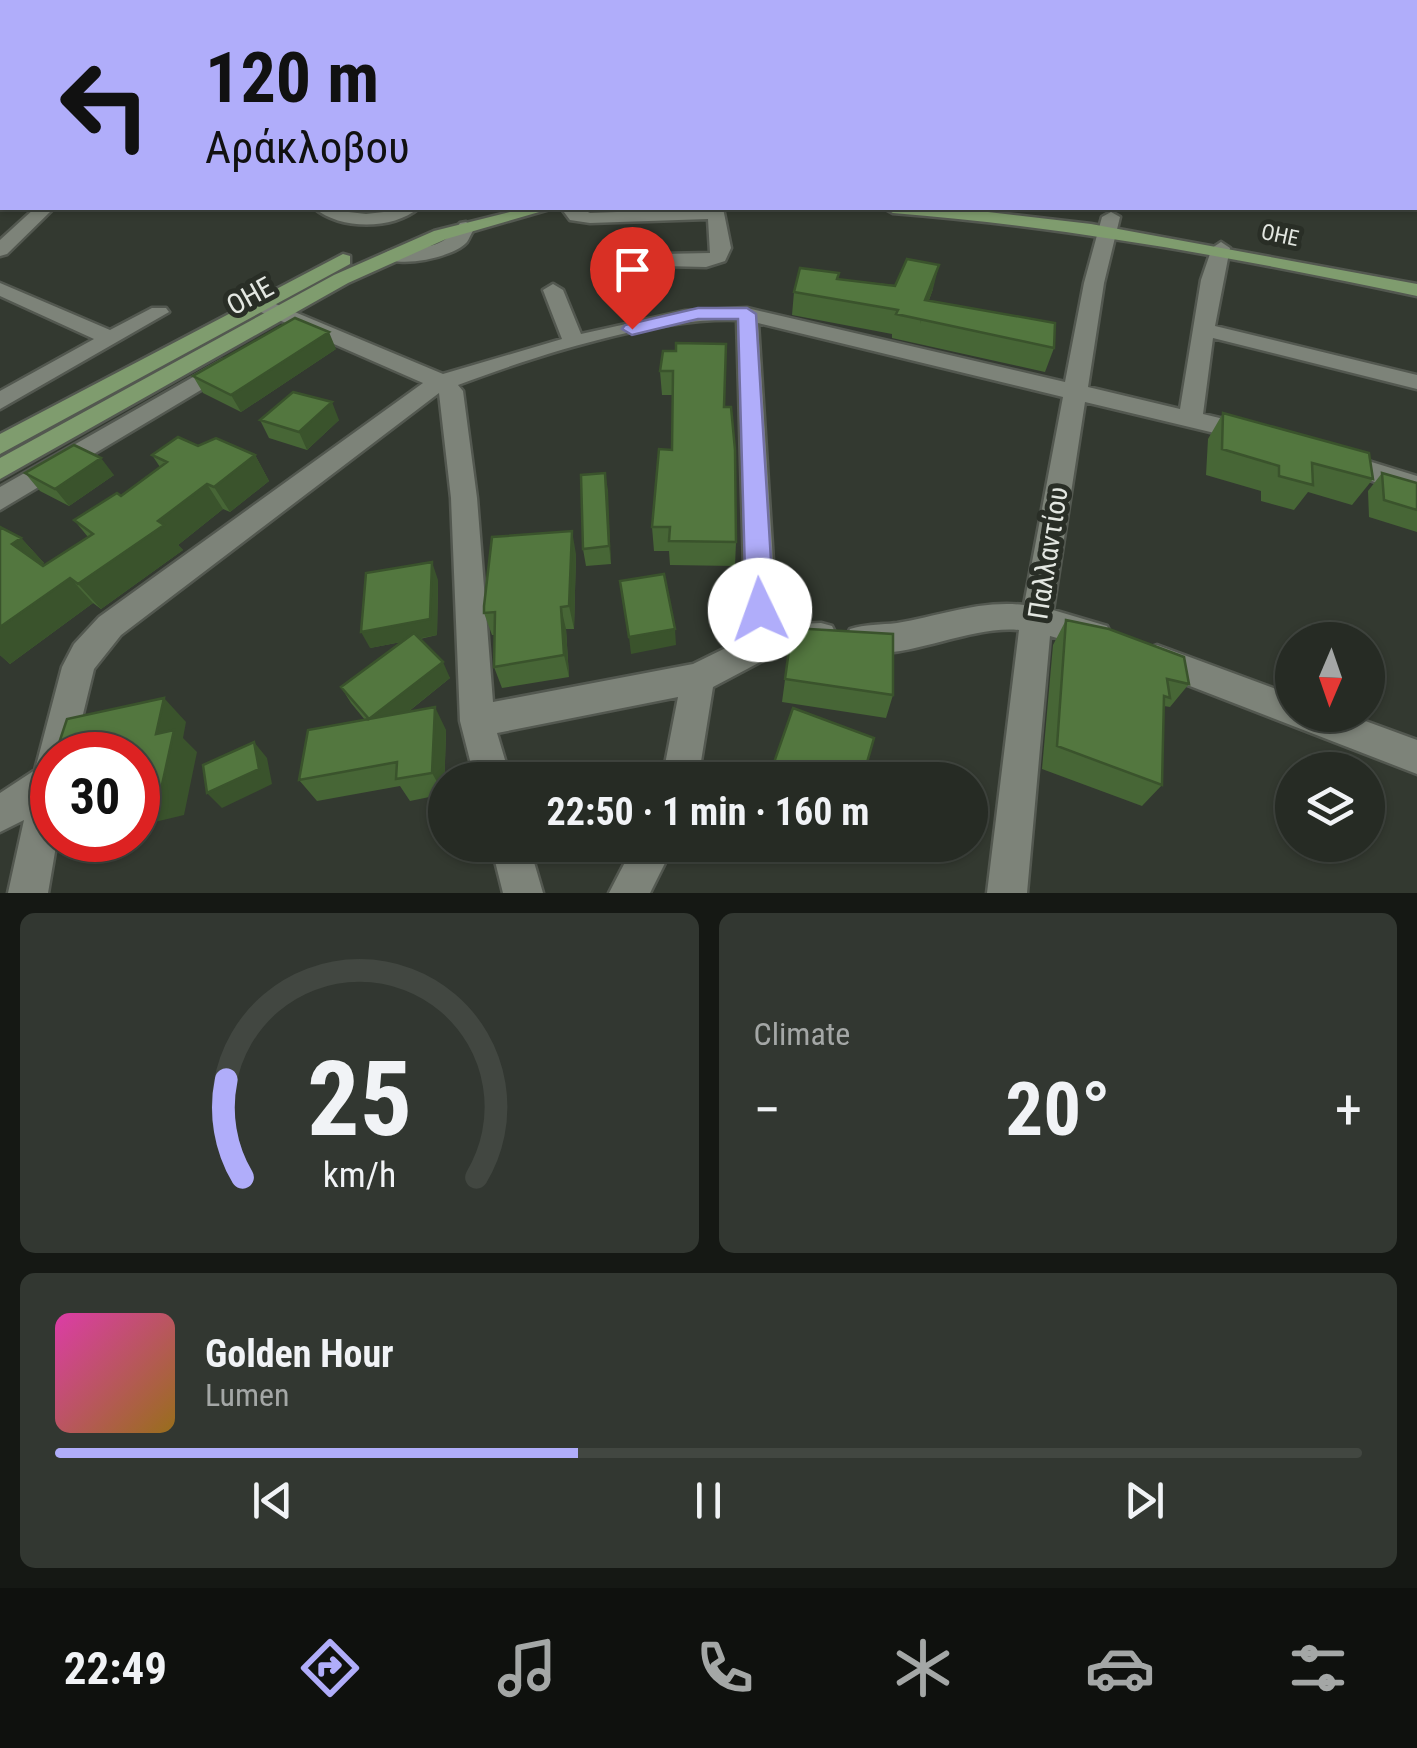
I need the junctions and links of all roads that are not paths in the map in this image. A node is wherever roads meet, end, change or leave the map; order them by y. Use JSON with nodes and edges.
{"nodes":[{"id":1,"x":43,"y":210,"type":"edge"},
{"id":2,"x":330,"y":210,"type":"edge"},
{"id":3,"x":405,"y":210,"type":"edge"},
{"id":4,"x":478,"y":210,"type":"edge"},
{"id":5,"x":536,"y":210,"type":"edge"},
{"id":6,"x":572,"y":210,"type":"edge"},
{"id":7,"x":716,"y":210,"type":"edge"},
{"id":8,"x":922,"y":210,"type":"edge"},
{"id":9,"x":1043,"y":210,"type":"edge"},
{"id":10,"x":1110,"y":223,"type":"junction"},
{"id":11,"x":1221,"y":248,"type":"junction"},
{"id":12,"x":0,"y":250,"type":"edge"},
{"id":13,"x":622,"y":259,"type":"dead end"},
{"id":14,"x":1417,"y":278,"type":"edge"},
{"id":15,"x":0,"y":289,"type":"edge"},
{"id":16,"x":552,"y":290,"type":"dead end"},
{"id":17,"x":1417,"y":290,"type":"edge"},
{"id":18,"x":159,"y":312,"type":"dead end"},
{"id":19,"x":279,"y":313,"type":"junction"},
{"id":20,"x":747,"y":314,"type":"junction"},
{"id":21,"x":1202,"y":329,"type":"junction"},
{"id":22,"x":112,"y":339,"type":"junction"},
{"id":23,"x":574,"y":342,"type":"junction"},
{"id":24,"x":1417,"y":382,"type":"edge"},
{"id":25,"x":442,"y":383,"type":"junction"},
{"id":26,"x":1076,"y":390,"type":"junction"},
{"id":27,"x":0,"y":401,"type":"edge"},
{"id":28,"x":1190,"y":418,"type":"junction"},
{"id":29,"x":1274,"y":441,"type":"edge"},
{"id":30,"x":0,"y":444,"type":"edge"},
{"id":31,"x":1322,"y":456,"type":"edge"},
{"id":32,"x":0,"y":470,"type":"edge"},
{"id":33,"x":1417,"y":486,"type":"edge"},
{"id":34,"x":0,"y":500,"type":"edge"},
{"id":35,"x":1036,"y":620,"type":"junction"},
{"id":36,"x":762,"y":644,"type":"junction"},
{"id":37,"x":698,"y":678,"type":"junction"},
{"id":38,"x":1275,"y":704,"type":"edge"},
{"id":39,"x":477,"y":721,"type":"junction"},
{"id":40,"x":62,"y":732,"type":"edge"},
{"id":41,"x":1351,"y":732,"type":"edge"},
{"id":42,"x":1417,"y":757,"type":"edge"},
{"id":43,"x":487,"y":762,"type":"edge"},
{"id":44,"x":683,"y":762,"type":"edge"},
{"id":45,"x":30,"y":789,"type":"edge"},
{"id":46,"x":0,"y":814,"type":"edge"},
{"id":47,"x":34,"y":862,"type":"edge"},
{"id":48,"x":515,"y":862,"type":"edge"},
{"id":49,"x":646,"y":862,"type":"edge"},
{"id":50,"x":28,"y":893,"type":"edge"},
{"id":51,"x":523,"y":893,"type":"edge"},
{"id":52,"x":629,"y":893,"type":"edge"},
{"id":53,"x":1007,"y":893,"type":"edge"}],
"edges":[{"from":1,"to":12,"type":"street"},
{"from":2,"to":3,"type":"street"},
{"from":4,"to":19,"type":"main road","name":"ΟΗΕ"},
{"from":5,"to":19,"type":"main road","name":"ΟΗΕ"},
{"from":6,"to":7,"type":"street"},
{"from":7,"to":13,"type":"street"},
{"from":8,"to":10,"type":"main road","name":"ΟΗΕ"},
{"from":9,"to":10,"type":"main road","name":"ΟΗΕ"},
{"from":10,"to":11,"type":"main road","name":"ΟΗΕ"},
{"from":10,"to":14,"type":"main road","name":"ΟΗΕ"},
{"from":10,"to":26,"type":"street","name":"Παλλαντίου"},
{"from":11,"to":17,"type":"main road","name":"ΟΗΕ"},
{"from":11,"to":21,"type":"street"},
{"from":15,"to":22,"type":"street"},
{"from":16,"to":23,"type":"street"},
{"from":18,"to":22,"type":"street"},
{"from":19,"to":25,"type":"street"},
{"from":19,"to":30,"type":"main road","name":"ΟΗΕ"},
{"from":19,"to":32,"type":"main road","name":"ΟΗΕ"},
{"from":19,"to":34,"type":"street"},
{"from":20,"to":23,"type":"street"},
{"from":20,"to":26,"type":"street"},
{"from":20,"to":36,"type":"street"},
{"from":21,"to":24,"type":"street"},
{"from":21,"to":28,"type":"street"},
{"from":22,"to":27,"type":"street"},
{"from":23,"to":25,"type":"street"},
{"from":25,"to":39,"type":"street"},
{"from":25,"to":40,"type":"street"},
{"from":26,"to":28,"type":"street"},
{"from":26,"to":35,"type":"street","name":"Παλλαντίου"},
{"from":28,"to":29,"type":"street"},
{"from":31,"to":33,"type":"street"},
{"from":35,"to":36,"type":"street"},
{"from":35,"to":38,"type":"street"},
{"from":35,"to":53,"type":"street","name":"Παλλαντίου"},
{"from":36,"to":37,"type":"street"},
{"from":37,"to":39,"type":"street"},
{"from":37,"to":44,"type":"street"},
{"from":39,"to":43,"type":"street"},
{"from":41,"to":42,"type":"street"},
{"from":45,"to":46,"type":"street"},
{"from":47,"to":50,"type":"street"},
{"from":48,"to":51,"type":"street"},
{"from":49,"to":52,"type":"street"}]}
